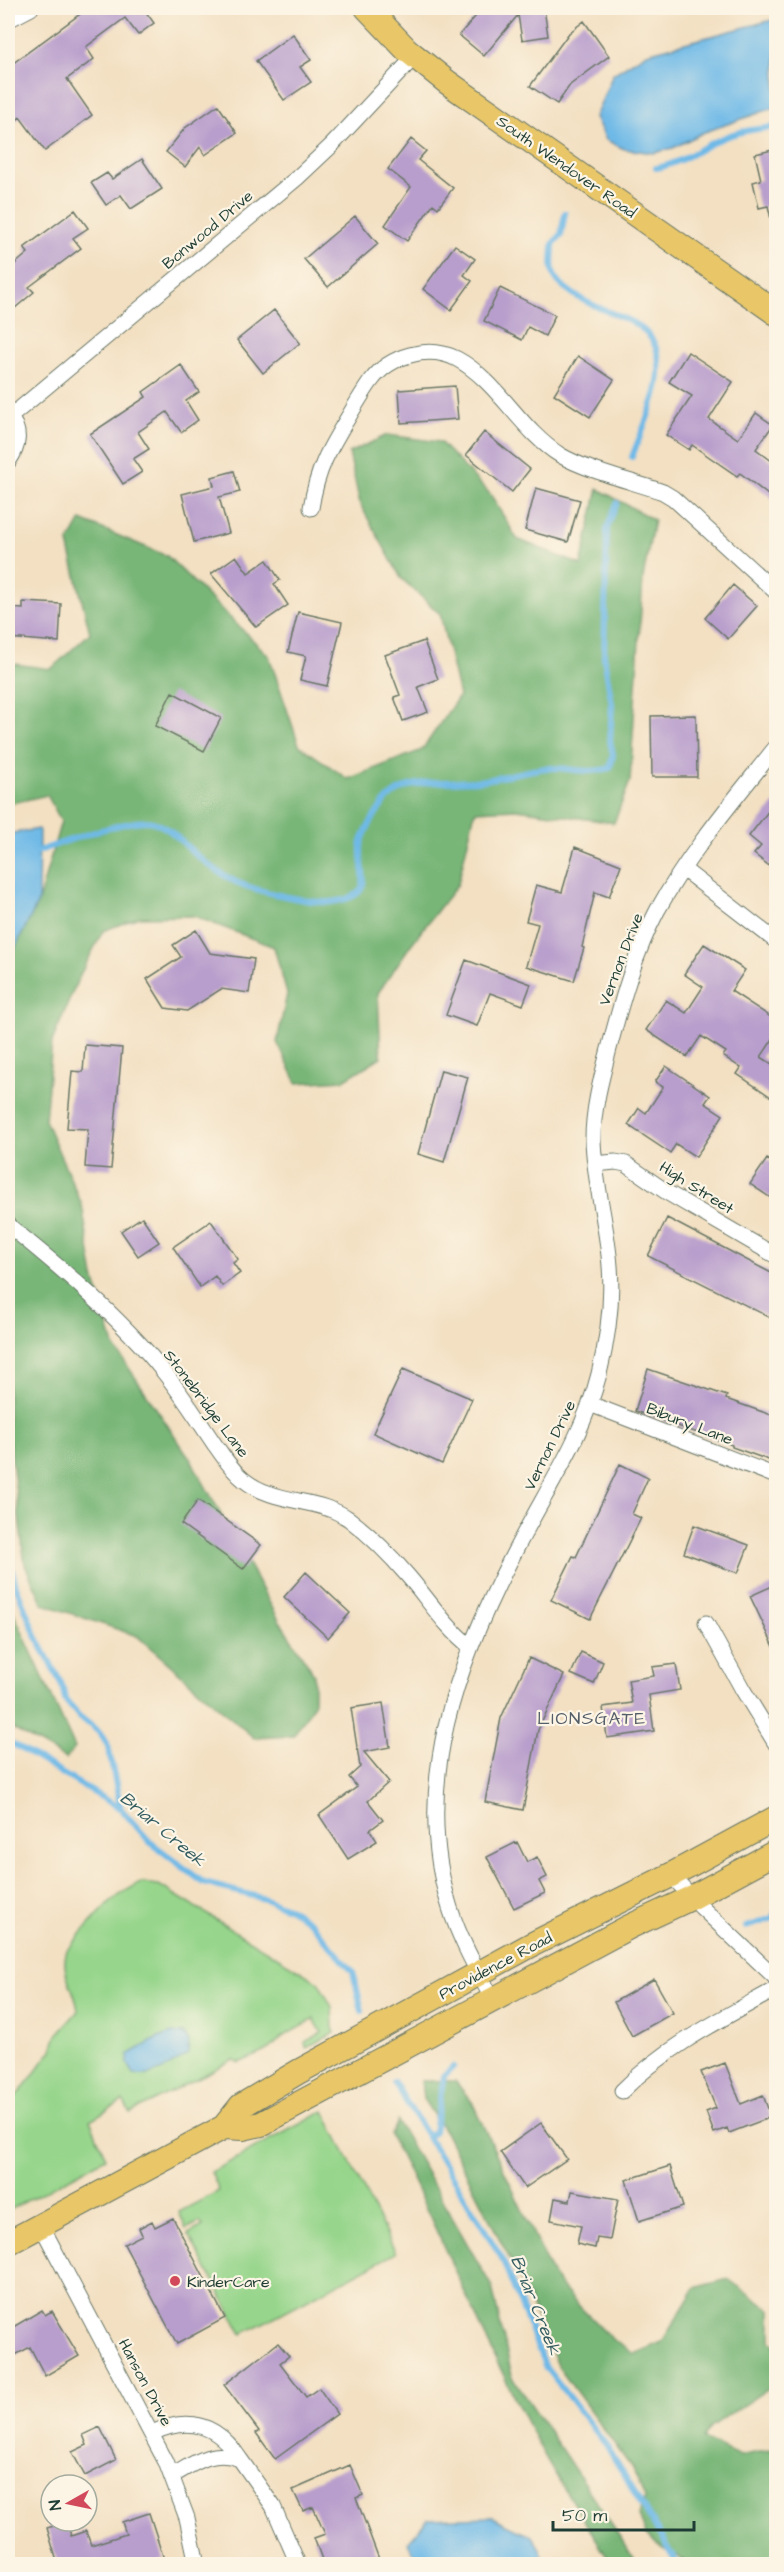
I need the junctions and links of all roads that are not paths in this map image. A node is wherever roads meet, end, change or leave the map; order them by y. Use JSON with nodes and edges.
{"nodes":[{"id":1,"x":31,"y":8,"type":"edge"},
{"id":2,"x":367,"y":8,"type":"edge"},
{"id":3,"x":8,"y":20,"type":"edge"},
{"id":4,"x":415,"y":56,"type":"junction"},
{"id":5,"x":777,"y":313,"type":"edge"},
{"id":6,"x":9,"y":416,"type":"edge"},
{"id":7,"x":8,"y":462,"type":"edge"},
{"id":8,"x":311,"y":508,"type":"dead end"},
{"id":9,"x":777,"y":592,"type":"edge"},
{"id":10,"x":777,"y":747,"type":"edge"},
{"id":11,"x":682,"y":869,"type":"junction"},
{"id":12,"x":777,"y":941,"type":"edge"},
{"id":13,"x":595,"y":1164,"type":"junction"},
{"id":14,"x":8,"y":1225,"type":"edge"},
{"id":15,"x":777,"y":1256,"type":"edge"},
{"id":16,"x":590,"y":1404,"type":"junction"},
{"id":17,"x":777,"y":1476,"type":"edge"},
{"id":18,"x":706,"y":1623,"type":"dead end"},
{"id":19,"x":471,"y":1647,"type":"junction"},
{"id":20,"x":777,"y":1744,"type":"edge"},
{"id":21,"x":777,"y":1818,"type":"edge"},
{"id":22,"x":777,"y":1852,"type":"edge"},
{"id":23,"x":671,"y":1875,"type":"junction"},
{"id":24,"x":691,"y":1898,"type":"junction"},
{"id":25,"x":479,"y":1974,"type":"junction"},
{"id":26,"x":777,"y":1978,"type":"edge"},
{"id":27,"x":777,"y":1989,"type":"edge"},
{"id":28,"x":493,"y":2000,"type":"junction"},
{"id":29,"x":622,"y":2091,"type":"dead end"},
{"id":30,"x":224,"y":2127,"type":"junction"},
{"id":31,"x":41,"y":2226,"type":"junction"},
{"id":32,"x":8,"y":2243,"type":"edge"},
{"id":33,"x":153,"y":2433,"type":"junction"},
{"id":34,"x":240,"y":2458,"type":"junction"},
{"id":35,"x":172,"y":2476,"type":"junction"},
{"id":36,"x":197,"y":2565,"type":"edge"},
{"id":37,"x":298,"y":2565,"type":"edge"}],
"edges":[{"from":1,"to":3,"type":"street"},
{"from":2,"to":4,"type":"main road","name":"South Wendover Road"},
{"from":4,"to":5,"type":"main road","name":"South Wendover Road"},
{"from":4,"to":6,"type":"street","name":"Bonwood Drive"},
{"from":6,"to":7,"type":"street","name":"Bonwood Drive"},
{"from":8,"to":9,"type":"street"},
{"from":10,"to":11,"type":"street","name":"Vernon Drive"},
{"from":11,"to":12,"type":"street"},
{"from":11,"to":13,"type":"street","name":"Vernon Drive"},
{"from":13,"to":15,"type":"street","name":"High Street"},
{"from":13,"to":16,"type":"street","name":"Vernon Drive"},
{"from":14,"to":19,"type":"street","name":"Stonebridge Lane"},
{"from":16,"to":17,"type":"street","name":"Bibury Lane"},
{"from":16,"to":19,"type":"street","name":"Vernon Drive"},
{"from":18,"to":20,"type":"street"},
{"from":19,"to":25,"type":"street","name":"Vernon Drive"},
{"from":21,"to":23,"type":"main road","name":"Providence Road"},
{"from":22,"to":24,"type":"main road","name":"Providence Road"},
{"from":23,"to":24,"type":"street"},
{"from":23,"to":25,"type":"main road","name":"Providence Road"},
{"from":24,"to":26,"type":"street"},
{"from":24,"to":28,"type":"main road","name":"Providence Road"},
{"from":25,"to":28,"type":"street","name":"Vernon Drive"},
{"from":25,"to":30,"type":"main road","name":"Providence Road"},
{"from":27,"to":29,"type":"street"},
{"from":28,"to":30,"type":"main road","name":"Providence Road"},
{"from":30,"to":31,"type":"main road","name":"Providence Road"},
{"from":31,"to":32,"type":"main road","name":"Providence Road"},
{"from":31,"to":33,"type":"street","name":"Hanson Drive"},
{"from":33,"to":34,"type":"street"},
{"from":33,"to":35,"type":"street","name":"Hanson Drive"},
{"from":34,"to":35,"type":"street"},
{"from":34,"to":37,"type":"street"},
{"from":35,"to":36,"type":"street","name":"Hanson Drive"}]}
